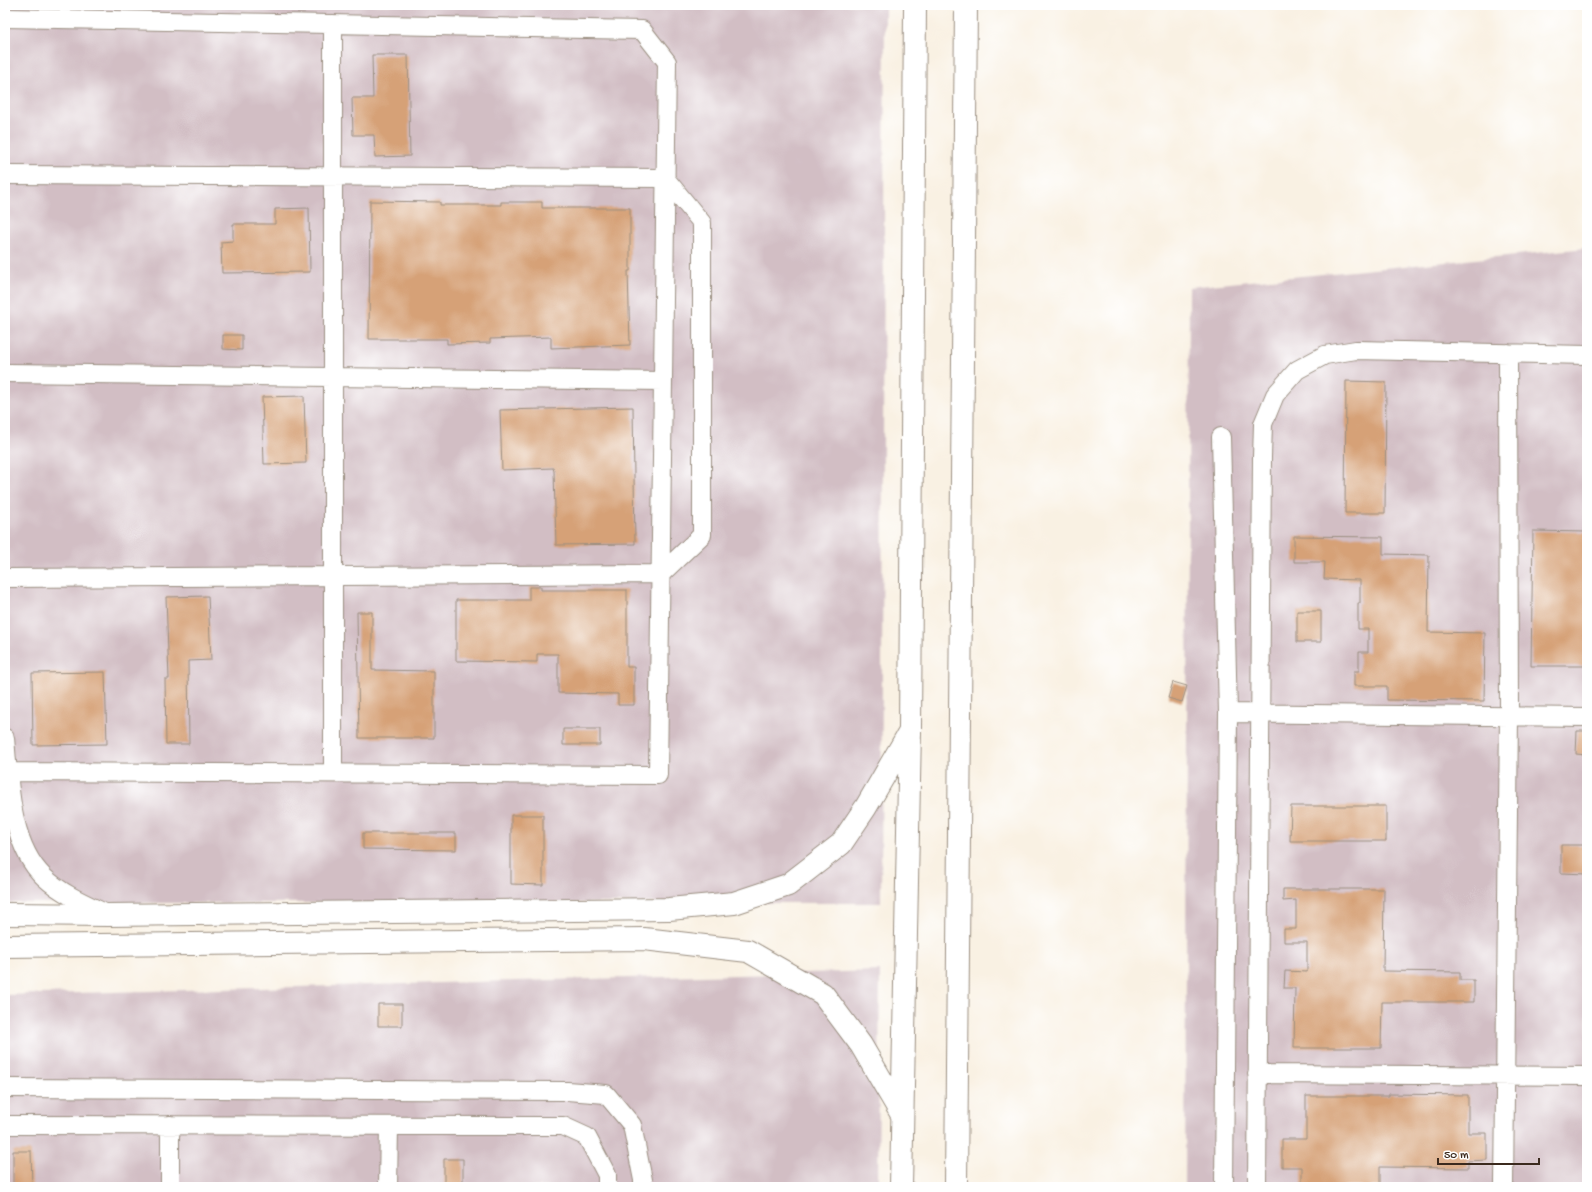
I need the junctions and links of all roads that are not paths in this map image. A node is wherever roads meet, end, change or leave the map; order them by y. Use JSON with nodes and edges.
{"nodes":[{"id":1,"x":915,"y":5,"type":"edge"},
{"id":2,"x":966,"y":5,"type":"edge"},
{"id":3,"x":5,"y":18,"type":"edge"},
{"id":4,"x":334,"y":24,"type":"junction"},
{"id":5,"x":5,"y":176,"type":"edge"},
{"id":6,"x":333,"y":177,"type":"junction"},
{"id":7,"x":665,"y":178,"type":"junction"},
{"id":8,"x":1508,"y":354,"type":"junction"},
{"id":9,"x":1587,"y":355,"type":"edge"},
{"id":10,"x":5,"y":373,"type":"edge"},
{"id":11,"x":333,"y":377,"type":"junction"},
{"id":12,"x":663,"y":381,"type":"junction"},
{"id":13,"x":1221,"y":437,"type":"dead end"},
{"id":14,"x":660,"y":574,"type":"junction"},
{"id":15,"x":333,"y":576,"type":"junction"},
{"id":16,"x":5,"y":578,"type":"edge"},
{"id":17,"x":1228,"y":713,"type":"junction"},
{"id":18,"x":1260,"y":714,"type":"junction"},
{"id":19,"x":1509,"y":716,"type":"junction"},
{"id":20,"x":1587,"y":717,"type":"edge"},
{"id":21,"x":910,"y":730,"type":"junction"},
{"id":22,"x":5,"y":738,"type":"edge"},
{"id":23,"x":7,"y":772,"type":"edge"},
{"id":24,"x":333,"y":774,"type":"junction"},
{"id":25,"x":298,"y":913,"type":"junction"},
{"id":26,"x":5,"y":914,"type":"edge"},
{"id":27,"x":108,"y":914,"type":"junction"},
{"id":28,"x":298,"y":943,"type":"junction"},
{"id":29,"x":5,"y":946,"type":"edge"},
{"id":30,"x":1258,"y":1074,"type":"junction"},
{"id":31,"x":1505,"y":1076,"type":"junction"},
{"id":32,"x":1587,"y":1076,"type":"edge"},
{"id":33,"x":5,"y":1088,"type":"edge"},
{"id":34,"x":902,"y":1115,"type":"junction"},
{"id":35,"x":5,"y":1125,"type":"edge"},
{"id":36,"x":170,"y":1125,"type":"junction"},
{"id":37,"x":389,"y":1126,"type":"junction"},
{"id":38,"x":170,"y":1187,"type":"edge"},
{"id":39,"x":388,"y":1187,"type":"edge"},
{"id":40,"x":607,"y":1187,"type":"edge"},
{"id":41,"x":643,"y":1187,"type":"edge"},
{"id":42,"x":901,"y":1187,"type":"edge"},
{"id":43,"x":956,"y":1187,"type":"edge"},
{"id":44,"x":1224,"y":1187,"type":"edge"},
{"id":45,"x":1256,"y":1187,"type":"edge"},
{"id":46,"x":1504,"y":1187,"type":"edge"}],
"edges":[{"from":1,"to":21,"type":"main road"},
{"from":2,"to":43,"type":"main road"},
{"from":3,"to":4,"type":"street"},
{"from":4,"to":6,"type":"street"},
{"from":4,"to":7,"type":"street"},
{"from":5,"to":6,"type":"street"},
{"from":6,"to":7,"type":"street"},
{"from":6,"to":11,"type":"street"},
{"from":7,"to":12,"type":"street"},
{"from":7,"to":14,"type":"street"},
{"from":8,"to":9,"type":"street"},
{"from":8,"to":18,"type":"street"},
{"from":8,"to":19,"type":"street"},
{"from":10,"to":11,"type":"street"},
{"from":11,"to":12,"type":"street"},
{"from":11,"to":15,"type":"street"},
{"from":12,"to":14,"type":"street"},
{"from":13,"to":17,"type":"street"},
{"from":14,"to":15,"type":"street"},
{"from":14,"to":24,"type":"street"},
{"from":15,"to":16,"type":"street"},
{"from":15,"to":24,"type":"street"},
{"from":17,"to":18,"type":"street"},
{"from":17,"to":44,"type":"street"},
{"from":18,"to":19,"type":"street"},
{"from":18,"to":30,"type":"street"},
{"from":19,"to":20,"type":"street"},
{"from":19,"to":31,"type":"street"},
{"from":21,"to":25,"type":"main road"},
{"from":21,"to":34,"type":"main road"},
{"from":22,"to":23,"type":"street"},
{"from":23,"to":24,"type":"street"},
{"from":23,"to":27,"type":"street"},
{"from":25,"to":27,"type":"main road"},
{"from":25,"to":28,"type":"main road"},
{"from":26,"to":27,"type":"main road"},
{"from":28,"to":29,"type":"main road"},
{"from":28,"to":34,"type":"main road"},
{"from":30,"to":31,"type":"street"},
{"from":30,"to":45,"type":"street"},
{"from":31,"to":32,"type":"street"},
{"from":31,"to":46,"type":"street"},
{"from":33,"to":41,"type":"street"},
{"from":34,"to":42,"type":"main road"},
{"from":35,"to":36,"type":"street"},
{"from":36,"to":37,"type":"street"},
{"from":36,"to":38,"type":"street"},
{"from":37,"to":39,"type":"street"},
{"from":37,"to":40,"type":"street"}]}
